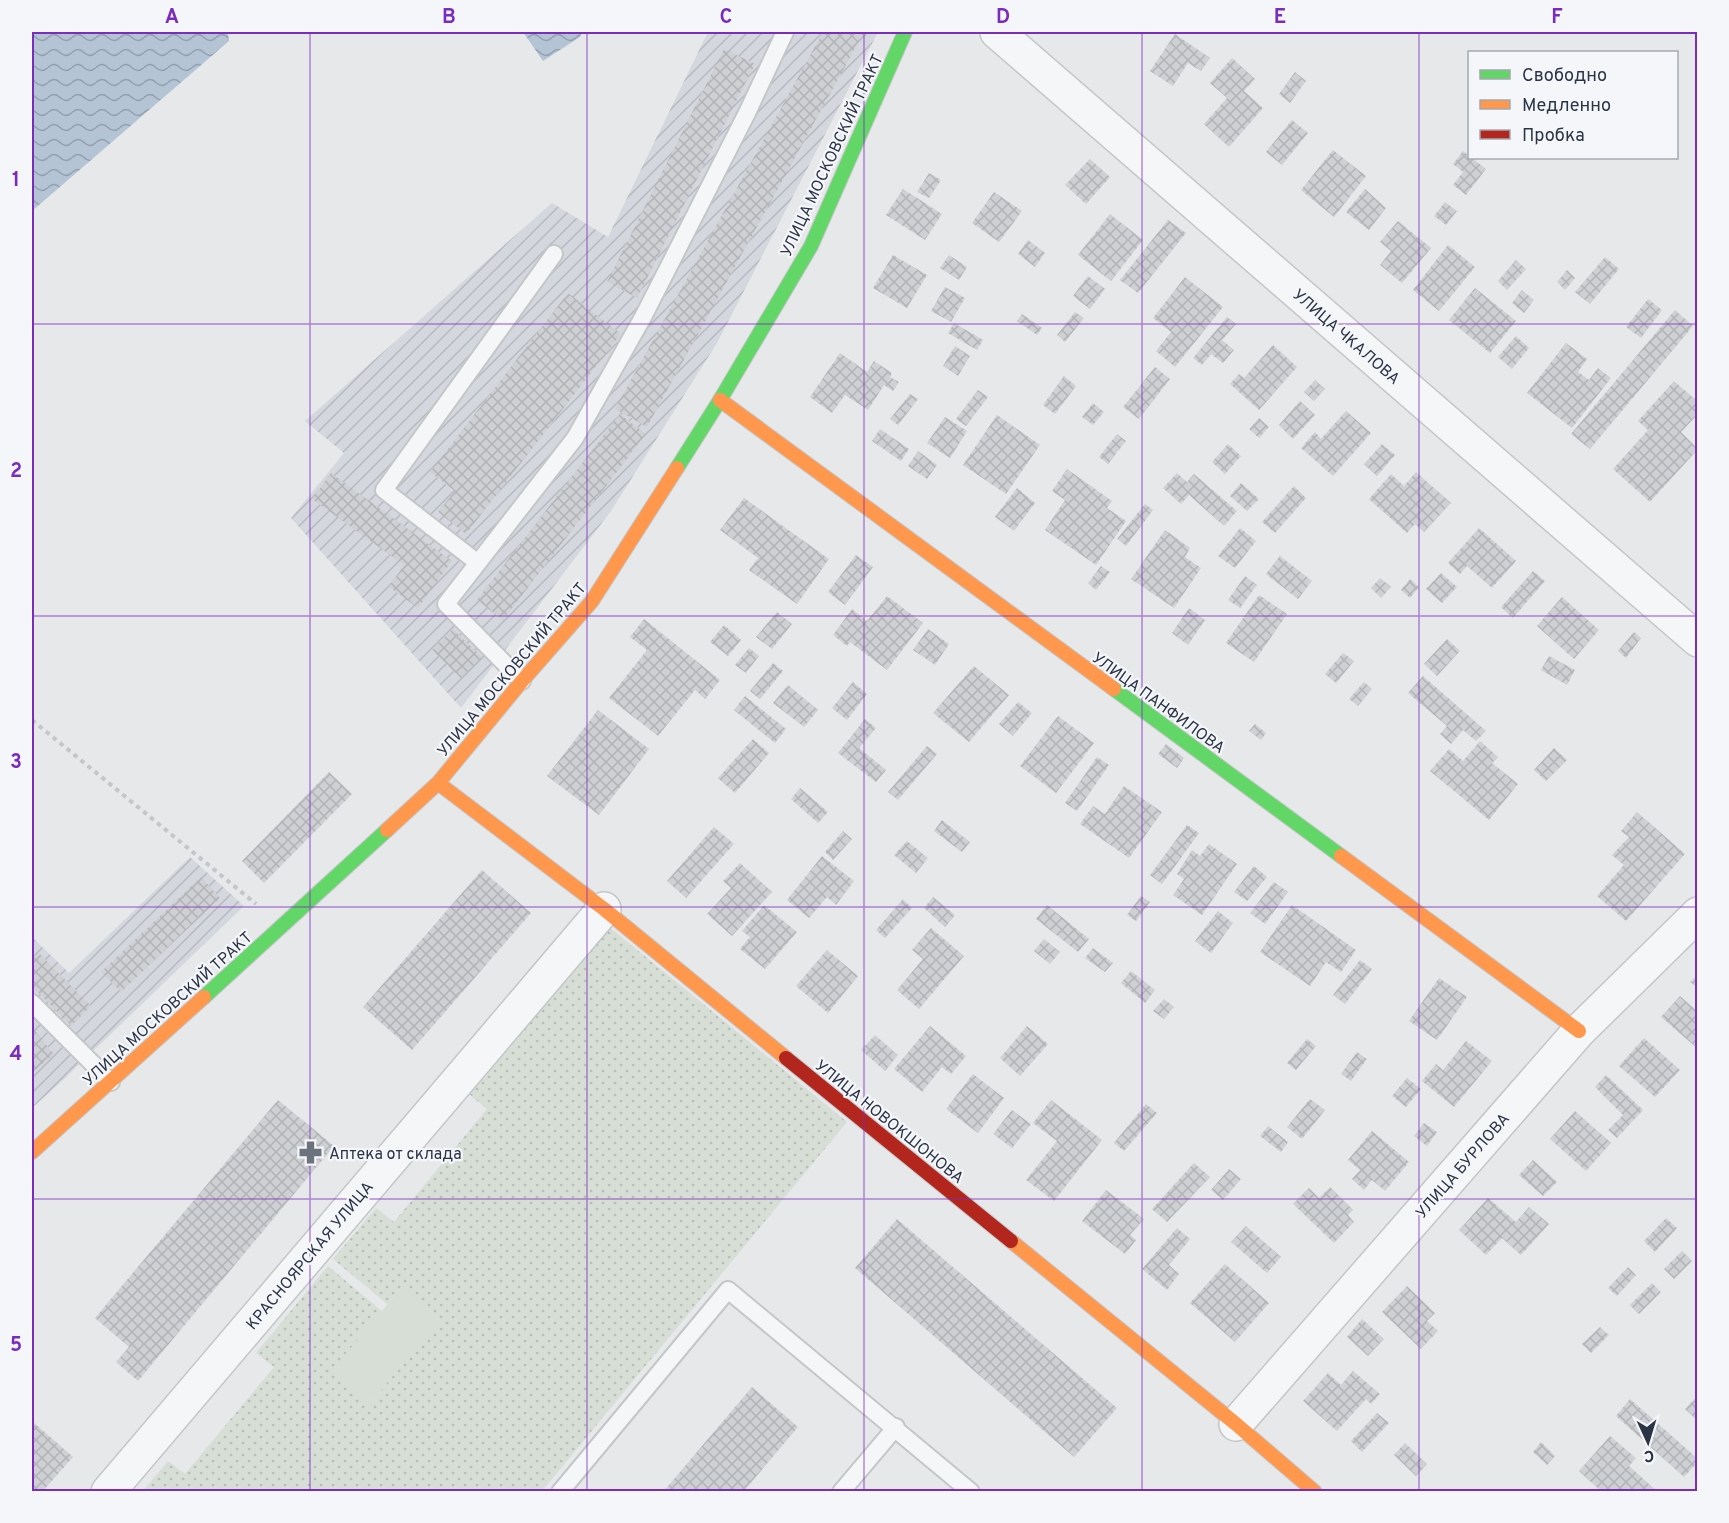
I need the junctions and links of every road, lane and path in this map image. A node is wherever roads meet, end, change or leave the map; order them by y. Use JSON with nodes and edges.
{"nodes":[{"id":1,"x":785,"y":32,"type":"edge"},
{"id":2,"x":905,"y":32,"type":"edge"},
{"id":3,"x":997,"y":32,"type":"edge"},
{"id":4,"x":554,"y":254,"type":"dead end"},
{"id":5,"x":720,"y":400,"type":"junction"},
{"id":6,"x":478,"y":563,"type":"junction"},
{"id":7,"x":1698,"y":640,"type":"edge"},
{"id":8,"x":522,"y":681,"type":"junction"},
{"id":9,"x":32,"y":720,"type":"edge"},
{"id":10,"x":438,"y":783,"type":"junction"},
{"id":11,"x":604,"y":909,"type":"junction"},
{"id":12,"x":1698,"y":914,"type":"edge"},
{"id":13,"x":283,"y":925,"type":"junction"},
{"id":14,"x":32,"y":1003,"type":"edge"},
{"id":15,"x":1579,"y":1031,"type":"junction"},
{"id":16,"x":111,"y":1082,"type":"junction"},
{"id":17,"x":32,"y":1152,"type":"edge"},
{"id":18,"x":1236,"y":1424,"type":"junction"},
{"id":19,"x":896,"y":1427,"type":"junction"},
{"id":20,"x":108,"y":1491,"type":"edge"},
{"id":21,"x":560,"y":1491,"type":"edge"},
{"id":22,"x":841,"y":1491,"type":"edge"},
{"id":23,"x":971,"y":1491,"type":"edge"},
{"id":24,"x":1315,"y":1491,"type":"edge"}],
"edges":[{"from":1,"to":6,"type":"lane"},
{"from":2,"to":5,"type":"street","name":"УЛИЦА МОСКОВСКИЙ ТРАКТ"},
{"from":3,"to":7,"type":"street","name":"УЛИЦА ЧКАЛОВА"},
{"from":4,"to":6,"type":"lane"},
{"from":5,"to":8,"type":"street","name":"УЛИЦА МОСКОВСКИЙ ТРАКТ"},
{"from":5,"to":15,"type":"street","name":"УЛИЦА ПАНФИЛОВА"},
{"from":6,"to":8,"type":"lane"},
{"from":8,"to":10,"type":"street","name":"УЛИЦА МОСКОВСКИЙ ТРАКТ"},
{"from":9,"to":13,"type":"path"},
{"from":10,"to":11,"type":"street","name":"УЛИЦА НОВОКШОНОВА"},
{"from":10,"to":13,"type":"street","name":"УЛИЦА МОСКОВСКИЙ ТРАКТ"},
{"from":11,"to":18,"type":"street","name":"УЛИЦА НОВОКШОНОВА"},
{"from":11,"to":20,"type":"street","name":"КРАСНОЯРСКАЯ УЛИЦА"},
{"from":12,"to":15,"type":"street","name":"УЛИЦА БУРЛОВА"},
{"from":13,"to":16,"type":"street","name":"УЛИЦА МОСКОВСКИЙ ТРАКТ"},
{"from":14,"to":16,"type":"lane"},
{"from":15,"to":18,"type":"street","name":"УЛИЦА БУРЛОВА"},
{"from":16,"to":17,"type":"street","name":"УЛИЦА МОСКОВСКИЙ ТРАКТ"},
{"from":18,"to":24,"type":"street","name":"УЛИЦА НОВОКШОНОВА"},
{"from":19,"to":21,"type":"lane"},
{"from":19,"to":22,"type":"lane"},
{"from":19,"to":23,"type":"lane"}]}
